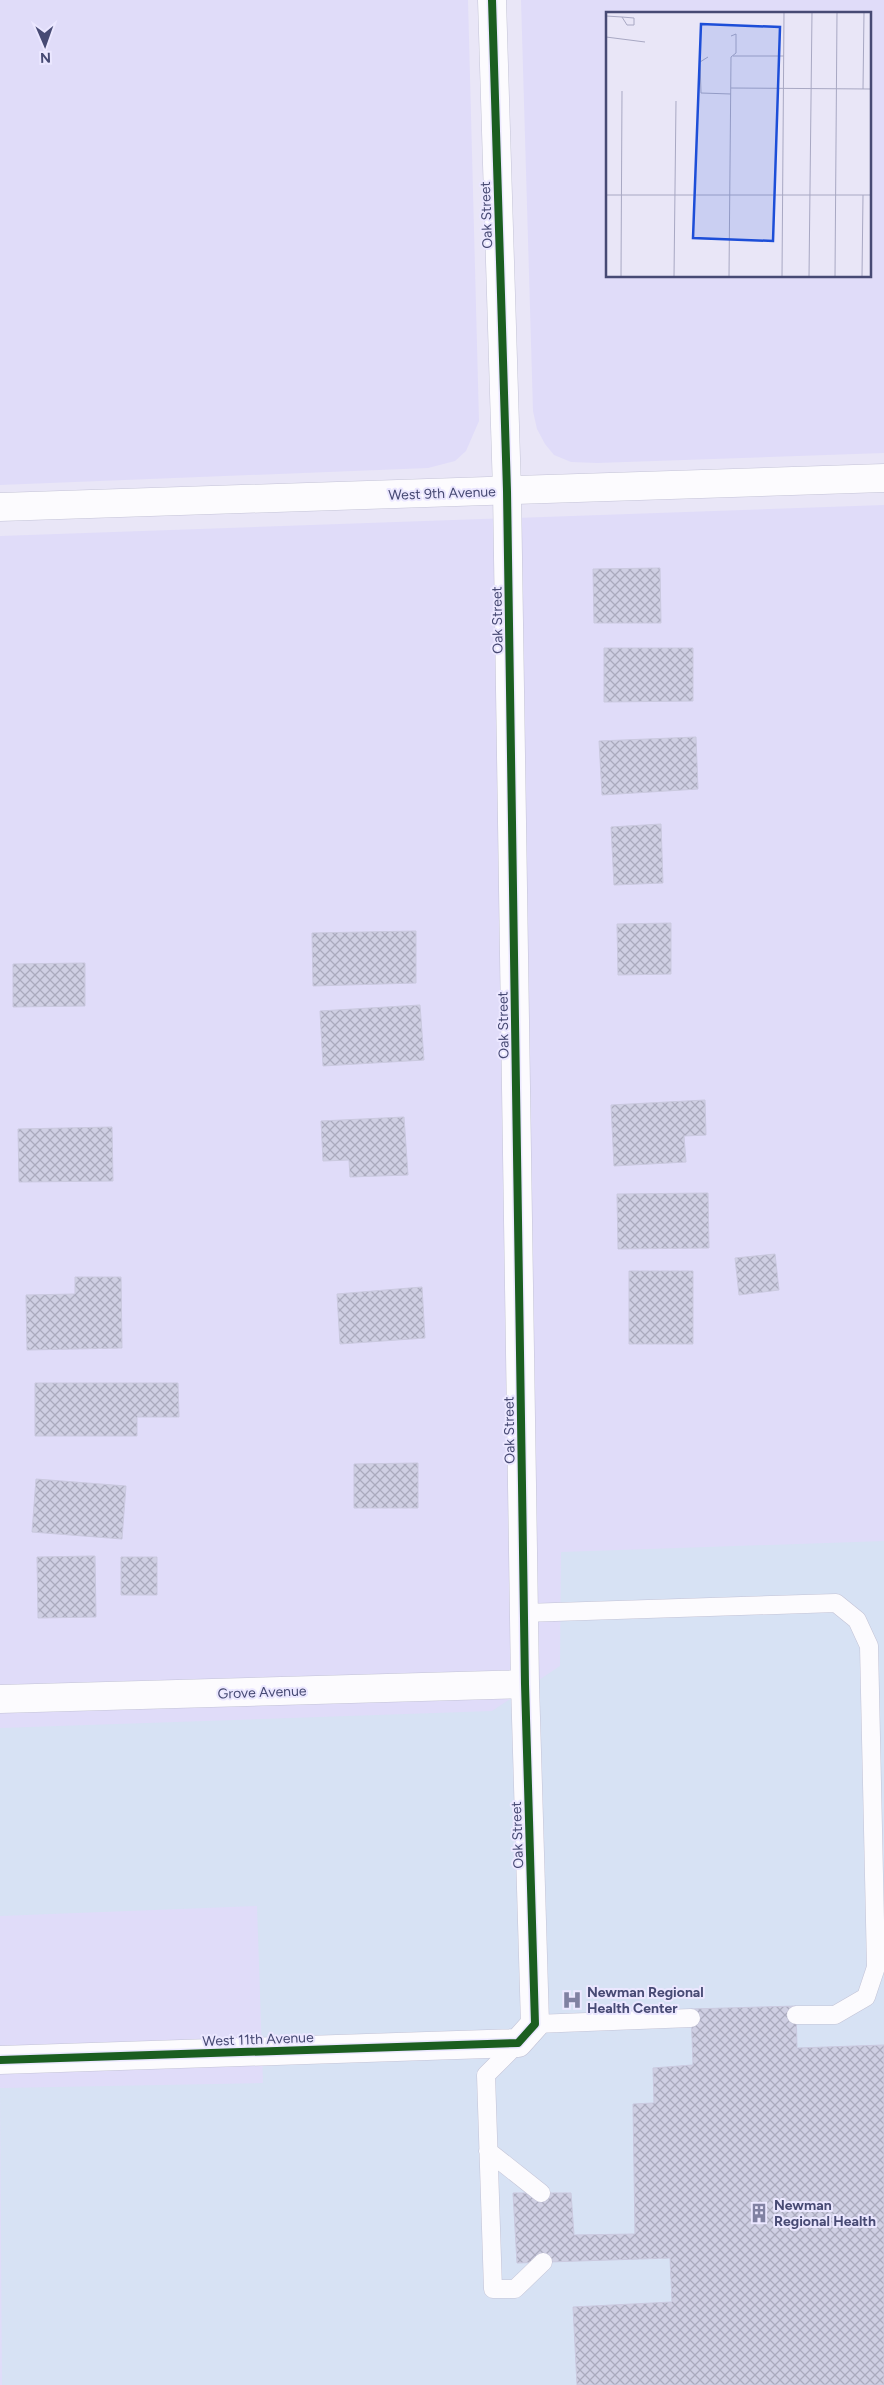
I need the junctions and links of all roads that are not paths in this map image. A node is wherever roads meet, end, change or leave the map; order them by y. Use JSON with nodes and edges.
{"nodes":[{"id":1,"x":492,"y":0,"type":"edge"},
{"id":2,"x":884,"y":478,"type":"edge"},
{"id":3,"x":507,"y":491,"type":"junction"},
{"id":4,"x":0,"y":507,"type":"edge"},
{"id":5,"x":524,"y":1612,"type":"junction"},
{"id":6,"x":525,"y":1684,"type":"junction"},
{"id":7,"x":0,"y":1699,"type":"edge"},
{"id":8,"x":796,"y":2015,"type":"dead end"},
{"id":9,"x":692,"y":2018,"type":"dead end"},
{"id":10,"x":526,"y":2033,"type":"junction"},
{"id":11,"x":0,"y":2060,"type":"edge"},
{"id":12,"x":488,"y":2150,"type":"junction"},
{"id":13,"x":542,"y":2193,"type":"dead end"},
{"id":14,"x":543,"y":2262,"type":"dead end"}],
"edges":[{"from":1,"to":3,"type":"street","name":"Oak Street"},
{"from":2,"to":3,"type":"street","name":"West 9th Avenue"},
{"from":3,"to":4,"type":"street","name":"West 9th Avenue"},
{"from":3,"to":5,"type":"street","name":"Oak Street"},
{"from":5,"to":6,"type":"street","name":"Oak Street"},
{"from":5,"to":8,"type":"lane"},
{"from":6,"to":7,"type":"street","name":"Grove Avenue"},
{"from":6,"to":10,"type":"street","name":"Oak Street"},
{"from":9,"to":10,"type":"lane"},
{"from":10,"to":11,"type":"street","name":"West 11th Avenue"},
{"from":10,"to":12,"type":"lane"},
{"from":12,"to":13,"type":"lane"},
{"from":12,"to":14,"type":"lane"}]}
